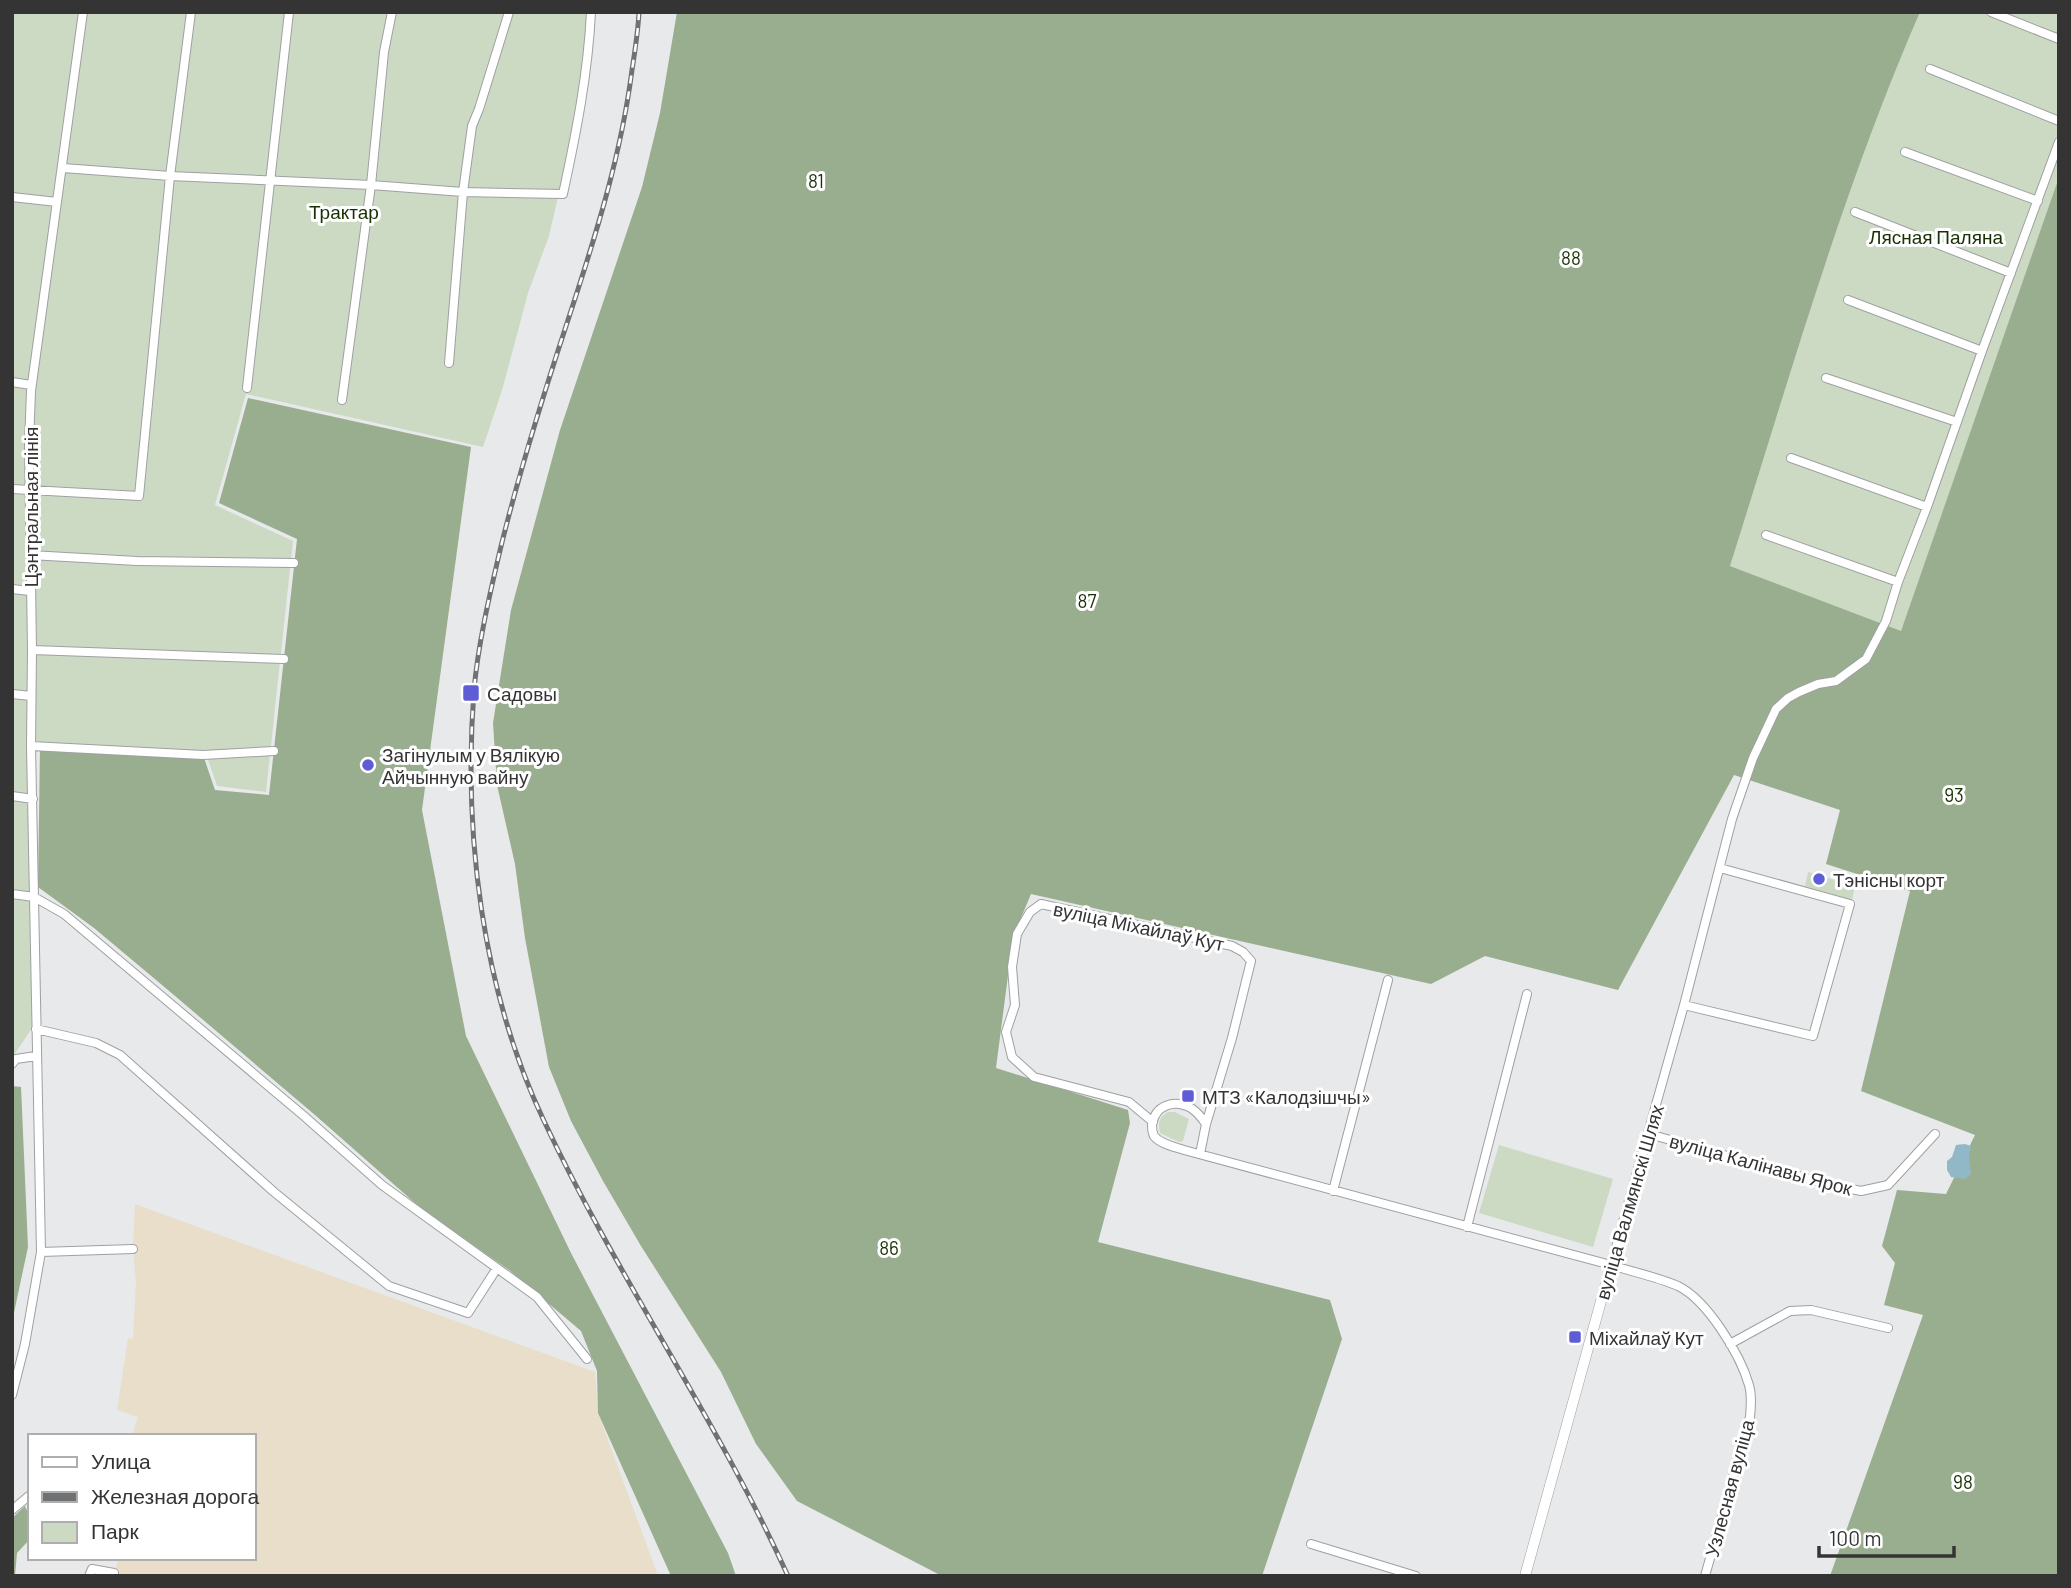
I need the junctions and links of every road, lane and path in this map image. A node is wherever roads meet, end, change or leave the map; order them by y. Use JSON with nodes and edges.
{"nodes":[{"id":1,"x":83,"y":12,"type":"edge"},
{"id":2,"x":191,"y":12,"type":"edge"},
{"id":3,"x":289,"y":12,"type":"edge"},
{"id":4,"x":392,"y":12,"type":"edge"},
{"id":5,"x":509,"y":12,"type":"edge"},
{"id":6,"x":591,"y":12,"type":"edge"},
{"id":7,"x":1992,"y":12,"type":"edge"},
{"id":8,"x":2059,"y":39,"type":"edge"},
{"id":9,"x":1930,"y":69,"type":"dead end"},
{"id":10,"x":2059,"y":121,"type":"edge"},
{"id":11,"x":2059,"y":142,"type":"edge"},
{"id":12,"x":1905,"y":152,"type":"dead end"},
{"id":13,"x":63,"y":168,"type":"junction"},
{"id":14,"x":170,"y":176,"type":"junction"},
{"id":15,"x":270,"y":180,"type":"junction"},
{"id":16,"x":372,"y":185,"type":"junction"},
{"id":17,"x":463,"y":192,"type":"junction"},
{"id":18,"x":12,"y":197,"type":"edge"},
{"id":19,"x":2038,"y":201,"type":"junction"},
{"id":20,"x":57,"y":202,"type":"junction"},
{"id":21,"x":1855,"y":212,"type":"dead end"},
{"id":22,"x":2011,"y":273,"type":"junction"},
{"id":23,"x":1848,"y":300,"type":"dead end"},
{"id":24,"x":1982,"y":351,"type":"junction"},
{"id":25,"x":449,"y":363,"type":"dead end"},
{"id":26,"x":1826,"y":378,"type":"dead end"},
{"id":27,"x":12,"y":382,"type":"edge"},
{"id":28,"x":32,"y":385,"type":"junction"},
{"id":29,"x":247,"y":388,"type":"dead end"},
{"id":30,"x":342,"y":400,"type":"dead end"},
{"id":31,"x":1957,"y":422,"type":"junction"},
{"id":32,"x":1791,"y":458,"type":"dead end"},
{"id":33,"x":12,"y":489,"type":"edge"},
{"id":34,"x":29,"y":491,"type":"junction"},
{"id":35,"x":1927,"y":507,"type":"junction"},
{"id":36,"x":1766,"y":535,"type":"dead end"},
{"id":37,"x":30,"y":555,"type":"junction"},
{"id":38,"x":295,"y":564,"type":"dead end"},
{"id":39,"x":1898,"y":582,"type":"junction"},
{"id":40,"x":12,"y":589,"type":"edge"},
{"id":41,"x":30,"y":591,"type":"junction"},
{"id":42,"x":32,"y":650,"type":"junction"},
{"id":43,"x":284,"y":659,"type":"dead end"},
{"id":44,"x":12,"y":694,"type":"edge"},
{"id":45,"x":32,"y":696,"type":"junction"},
{"id":46,"x":32,"y":746,"type":"junction"},
{"id":47,"x":274,"y":751,"type":"dead end"},
{"id":48,"x":12,"y":796,"type":"edge"},
{"id":49,"x":33,"y":799,"type":"junction"},
{"id":50,"x":1720,"y":868,"type":"junction"},
{"id":51,"x":12,"y":894,"type":"edge"},
{"id":52,"x":34,"y":897,"type":"junction"},
{"id":53,"x":1388,"y":980,"type":"dead end"},
{"id":54,"x":1527,"y":993,"type":"dead end"},
{"id":55,"x":1684,"y":1004,"type":"junction"},
{"id":56,"x":36,"y":1029,"type":"junction"},
{"id":57,"x":36,"y":1056,"type":"junction"},
{"id":58,"x":12,"y":1064,"type":"edge"},
{"id":59,"x":1153,"y":1122,"type":"junction"},
{"id":60,"x":1206,"y":1124,"type":"junction"},
{"id":61,"x":1649,"y":1134,"type":"junction"},
{"id":62,"x":1935,"y":1134,"type":"dead end"},
{"id":63,"x":1200,"y":1154,"type":"junction"},
{"id":64,"x":1333,"y":1191,"type":"junction"},
{"id":65,"x":1467,"y":1227,"type":"junction"},
{"id":66,"x":133,"y":1249,"type":"dead end"},
{"id":67,"x":41,"y":1252,"type":"junction"},
{"id":68,"x":1611,"y":1265,"type":"junction"},
{"id":69,"x":497,"y":1268,"type":"junction"},
{"id":70,"x":1888,"y":1328,"type":"dead end"},
{"id":71,"x":1730,"y":1344,"type":"junction"},
{"id":72,"x":587,"y":1359,"type":"dead end"},
{"id":73,"x":12,"y":1395,"type":"edge"},
{"id":74,"x":28,"y":1497,"type":"edge"},
{"id":75,"x":12,"y":1510,"type":"edge"},
{"id":76,"x":1311,"y":1544,"type":"dead end"},
{"id":77,"x":114,"y":1573,"type":"dead end"},
{"id":78,"x":89,"y":1576,"type":"edge"},
{"id":79,"x":1416,"y":1576,"type":"edge"},
{"id":80,"x":1525,"y":1576,"type":"edge"},
{"id":81,"x":1705,"y":1576,"type":"edge"}],
"edges":[{"from":1,"to":13,"type":"street","name":"Цэнтральная лінія"},
{"from":2,"to":14,"type":"street"},
{"from":3,"to":15,"type":"street"},
{"from":4,"to":16,"type":"street"},
{"from":5,"to":17,"type":"street"},
{"from":6,"to":17,"type":"street"},
{"from":7,"to":8,"type":"street"},
{"from":9,"to":10,"type":"street"},
{"from":11,"to":19,"type":"street","name":"вуліца Валмянскі Шлях"},
{"from":12,"to":19,"type":"street"},
{"from":13,"to":14,"type":"street"},
{"from":13,"to":20,"type":"street","name":"Цэнтральная лінія"},
{"from":14,"to":15,"type":"street"},
{"from":14,"to":34,"type":"street"},
{"from":15,"to":16,"type":"street"},
{"from":15,"to":29,"type":"street"},
{"from":16,"to":17,"type":"street"},
{"from":16,"to":30,"type":"street"},
{"from":17,"to":25,"type":"street"},
{"from":18,"to":20,"type":"street"},
{"from":19,"to":22,"type":"street","name":"вуліца Валмянскі Шлях"},
{"from":20,"to":28,"type":"street","name":"Цэнтральная лінія"},
{"from":21,"to":22,"type":"street"},
{"from":22,"to":24,"type":"street","name":"вуліца Валмянскі Шлях"},
{"from":23,"to":24,"type":"street"},
{"from":24,"to":31,"type":"street","name":"вуліца Валмянскі Шлях"},
{"from":26,"to":31,"type":"street"},
{"from":27,"to":28,"type":"street"},
{"from":28,"to":34,"type":"street","name":"Цэнтральная лінія"},
{"from":31,"to":35,"type":"street","name":"вуліца Валмянскі Шлях"},
{"from":32,"to":35,"type":"street"},
{"from":33,"to":34,"type":"street"},
{"from":34,"to":37,"type":"street","name":"Цэнтральная лінія"},
{"from":35,"to":39,"type":"street","name":"вуліца Валмянскі Шлях"},
{"from":36,"to":39,"type":"street"},
{"from":37,"to":38,"type":"street"},
{"from":37,"to":41,"type":"street","name":"Цэнтральная лінія"},
{"from":39,"to":50,"type":"street","name":"вуліца Валмянскі Шлях"},
{"from":40,"to":41,"type":"street"},
{"from":41,"to":42,"type":"street","name":"Цэнтральная лінія"},
{"from":42,"to":43,"type":"street"},
{"from":42,"to":45,"type":"street","name":"Цэнтральная лінія"},
{"from":44,"to":45,"type":"street"},
{"from":45,"to":46,"type":"street","name":"Цэнтральная лінія"},
{"from":46,"to":47,"type":"street"},
{"from":46,"to":49,"type":"street","name":"Цэнтральная лінія"},
{"from":48,"to":49,"type":"street"},
{"from":49,"to":52,"type":"street","name":"Цэнтральная лінія"},
{"from":50,"to":55,"type":"street","name":"вуліца Валмянскі Шлях"},
{"from":50,"to":55,"type":"street"},
{"from":51,"to":52,"type":"street"},
{"from":52,"to":56,"type":"street","name":"Цэнтральная лінія"},
{"from":52,"to":69,"type":"street"},
{"from":53,"to":64,"type":"street"},
{"from":54,"to":65,"type":"street"},
{"from":55,"to":61,"type":"street","name":"вуліца Валмянскі Шлях"},
{"from":56,"to":57,"type":"street","name":"Цэнтральная лінія"},
{"from":56,"to":69,"type":"street"},
{"from":57,"to":58,"type":"street"},
{"from":57,"to":67,"type":"street","name":"Цэнтральная лінія"},
{"from":59,"to":60,"type":"street"},
{"from":59,"to":60,"type":"street","name":"вуліца Міхайлаў Кут"},
{"from":59,"to":63,"type":"street","name":"вуліца Міхайлаў Кут"},
{"from":60,"to":63,"type":"street"},
{"from":61,"to":62,"type":"street","name":"вуліца Калінавы Ярок"},
{"from":61,"to":68,"type":"street","name":"вуліца Валмянскі Шлях"},
{"from":63,"to":64,"type":"street","name":"вуліца Міхайлаў Кут"},
{"from":64,"to":65,"type":"street","name":"вуліца Міхайлаў Кут"},
{"from":65,"to":68,"type":"street","name":"вуліца Міхайлаў Кут"},
{"from":66,"to":67,"type":"street"},
{"from":67,"to":73,"type":"street","name":"Цэнтральная лінія"},
{"from":68,"to":71,"type":"street","name":"Узлесная вуліца"},
{"from":68,"to":80,"type":"street","name":"вуліца Валмянскі Шлях"},
{"from":69,"to":72,"type":"street"},
{"from":70,"to":71,"type":"street"},
{"from":71,"to":81,"type":"street","name":"Узлесная вуліца"},
{"from":74,"to":75,"type":"street"},
{"from":76,"to":79,"type":"street"},
{"from":77,"to":78,"type":"street"}]}
